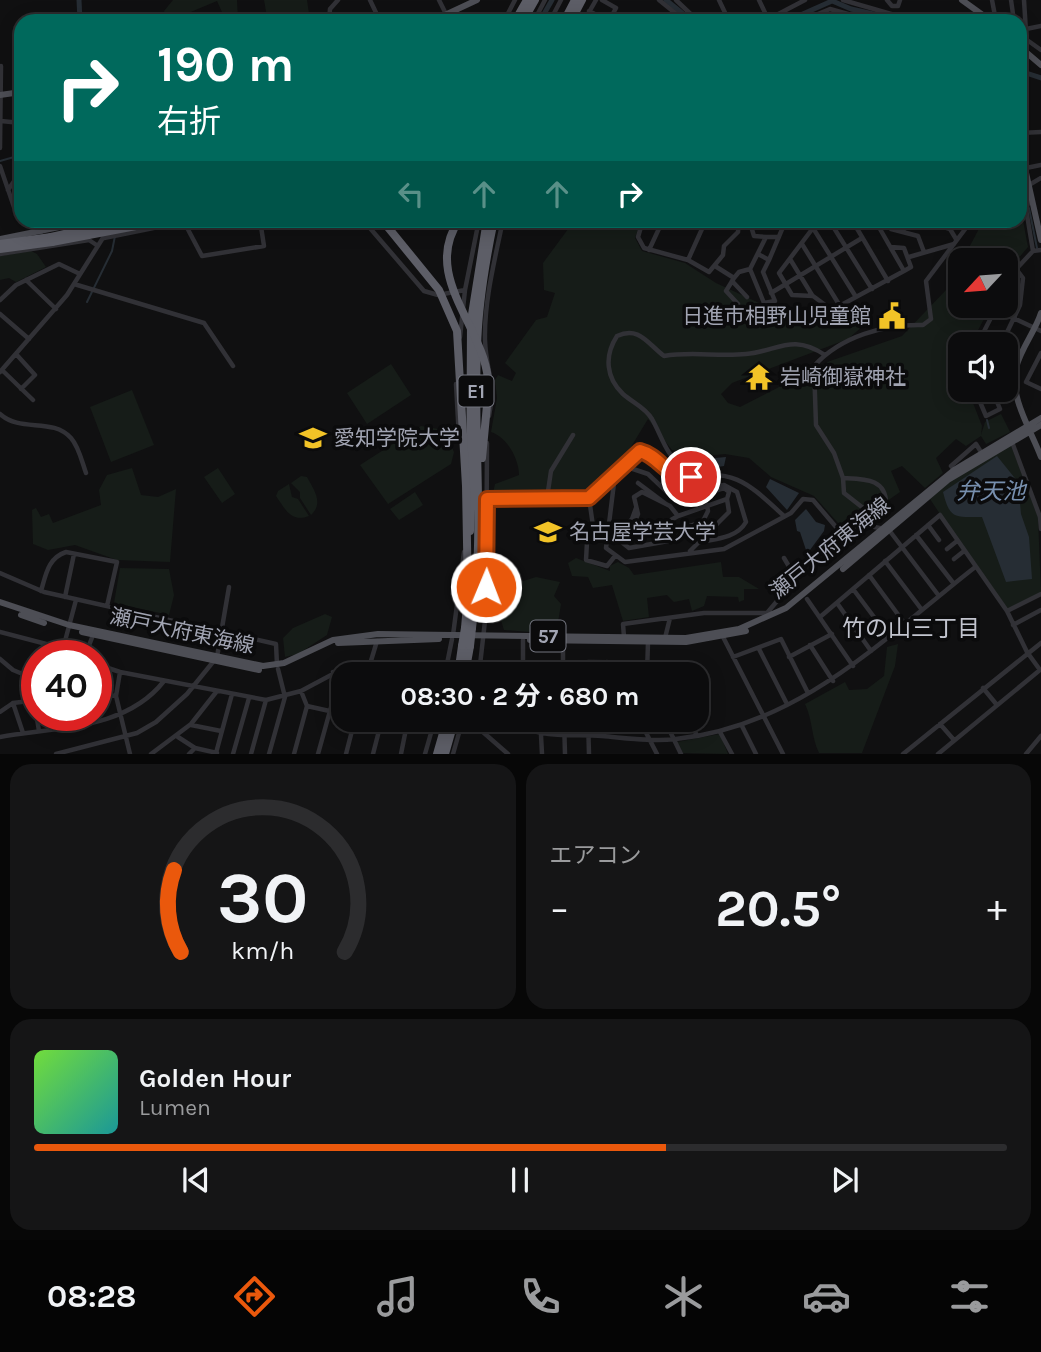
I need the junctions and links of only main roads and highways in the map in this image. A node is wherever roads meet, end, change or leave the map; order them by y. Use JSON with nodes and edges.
{"nodes":[{"id":1,"x":477,"y":0,"type":"edge"},
{"id":2,"x":962,"y":0,"type":"edge"},
{"id":3,"x":446,"y":14,"type":"edge"},
{"id":4,"x":983,"y":14,"type":"edge"},
{"id":5,"x":1027,"y":173,"type":"edge"},
{"id":6,"x":1039,"y":223,"type":"edge"},
{"id":7,"x":62,"y":228,"type":"edge"},
{"id":8,"x":107,"y":228,"type":"edge"},
{"id":9,"x":389,"y":228,"type":"edge"},
{"id":10,"x":455,"y":228,"type":"edge"},
{"id":11,"x":486,"y":228,"type":"edge"},
{"id":12,"x":493,"y":228,"type":"edge"},
{"id":13,"x":1041,"y":238,"type":"edge"},
{"id":14,"x":51,"y":239,"type":"junction"},
{"id":15,"x":0,"y":241,"type":"edge"},
{"id":16,"x":0,"y":252,"type":"edge"},
{"id":17,"x":1041,"y":313,"type":"edge"},
{"id":18,"x":1038,"y":329,"type":"edge"},
{"id":19,"x":1041,"y":418,"type":"edge"},
{"id":20,"x":1041,"y":425,"type":"edge"},
{"id":21,"x":1030,"y":430,"type":"junction"},
{"id":22,"x":1040,"y":448,"type":"edge"},
{"id":23,"x":1041,"y":457,"type":"edge"},
{"id":24,"x":886,"y":529,"type":"junction"},
{"id":25,"x":478,"y":562,"type":"junction"},
{"id":26,"x":468,"y":598,"type":"junction"},
{"id":27,"x":0,"y":604,"type":"edge"},
{"id":28,"x":69,"y":627,"type":"junction"},
{"id":29,"x":469,"y":628,"type":"junction"},
{"id":30,"x":722,"y":636,"type":"junction"},
{"id":31,"x":484,"y":638,"type":"junction"},
{"id":32,"x":466,"y":646,"type":"junction"},
{"id":33,"x":215,"y":659,"type":"junction"},
{"id":34,"x":461,"y":662,"type":"edge"},
{"id":35,"x":466,"y":662,"type":"edge"},
{"id":36,"x":443,"y":732,"type":"edge"},
{"id":37,"x":451,"y":732,"type":"edge"},
{"id":38,"x":437,"y":754,"type":"edge"},
{"id":39,"x":445,"y":754,"type":"edge"}],
"edges":[{"from":1,"to":3,"type":"main road"},
{"from":2,"to":4,"type":"main road"},
{"from":5,"to":6,"type":"main road"},
{"from":6,"to":13,"type":"main road"},
{"from":7,"to":15,"type":"main road"},
{"from":8,"to":14,"type":"highway","bridge":true},
{"from":9,"to":26,"type":"highway","bridge":true},
{"from":10,"to":25,"type":"highway","bridge":true},
{"from":11,"to":26,"type":"highway","number":"E1"},
{"from":12,"to":25,"type":"highway","number":"E1"},
{"from":14,"to":15,"type":"highway"},
{"from":14,"to":16,"type":"highway"},
{"from":17,"to":18,"type":"main road"},
{"from":18,"to":21,"type":"main road"},
{"from":19,"to":21,"type":"main road","name":"瀬戸大府東海線","number":"57"},
{"from":20,"to":21,"type":"main road","name":"瀬戸大府東海線","number":"57"},
{"from":21,"to":22,"type":"main road"},
{"from":21,"to":24,"type":"main road","name":"瀬戸大府東海線","number":"57"},
{"from":21,"to":24,"type":"main road","name":"瀬戸大府東海線","number":"57"},
{"from":22,"to":23,"type":"main road"},
{"from":24,"to":30,"type":"main road","name":"瀬戸大府東海線","number":"57"},
{"from":24,"to":30,"type":"main road","name":"瀬戸大府東海線","number":"57"},
{"from":25,"to":29,"type":"highway","number":"E1"},
{"from":26,"to":29,"type":"highway","number":"E1"},
{"from":27,"to":28,"type":"main road","name":"瀬戸大府東海線","number":"57"},
{"from":28,"to":33,"type":"main road","name":"瀬戸大府東海線","number":"57"},
{"from":28,"to":33,"type":"main road","name":"瀬戸大府東海線","number":"57"},
{"from":29,"to":32,"type":"highway","number":"E1","bridge":true},
{"from":30,"to":31,"type":"main road","name":"瀬戸大府東海線","number":"57"},
{"from":30,"to":31,"type":"main road","name":"瀬戸大府東海線","number":"57"},
{"from":31,"to":33,"type":"main road","name":"瀬戸大府東海線","number":"57"},
{"from":32,"to":34,"type":"highway","number":"E1"},
{"from":32,"to":35,"type":"highway","number":"E1"},
{"from":36,"to":38,"type":"highway"},
{"from":37,"to":39,"type":"highway"}]}
